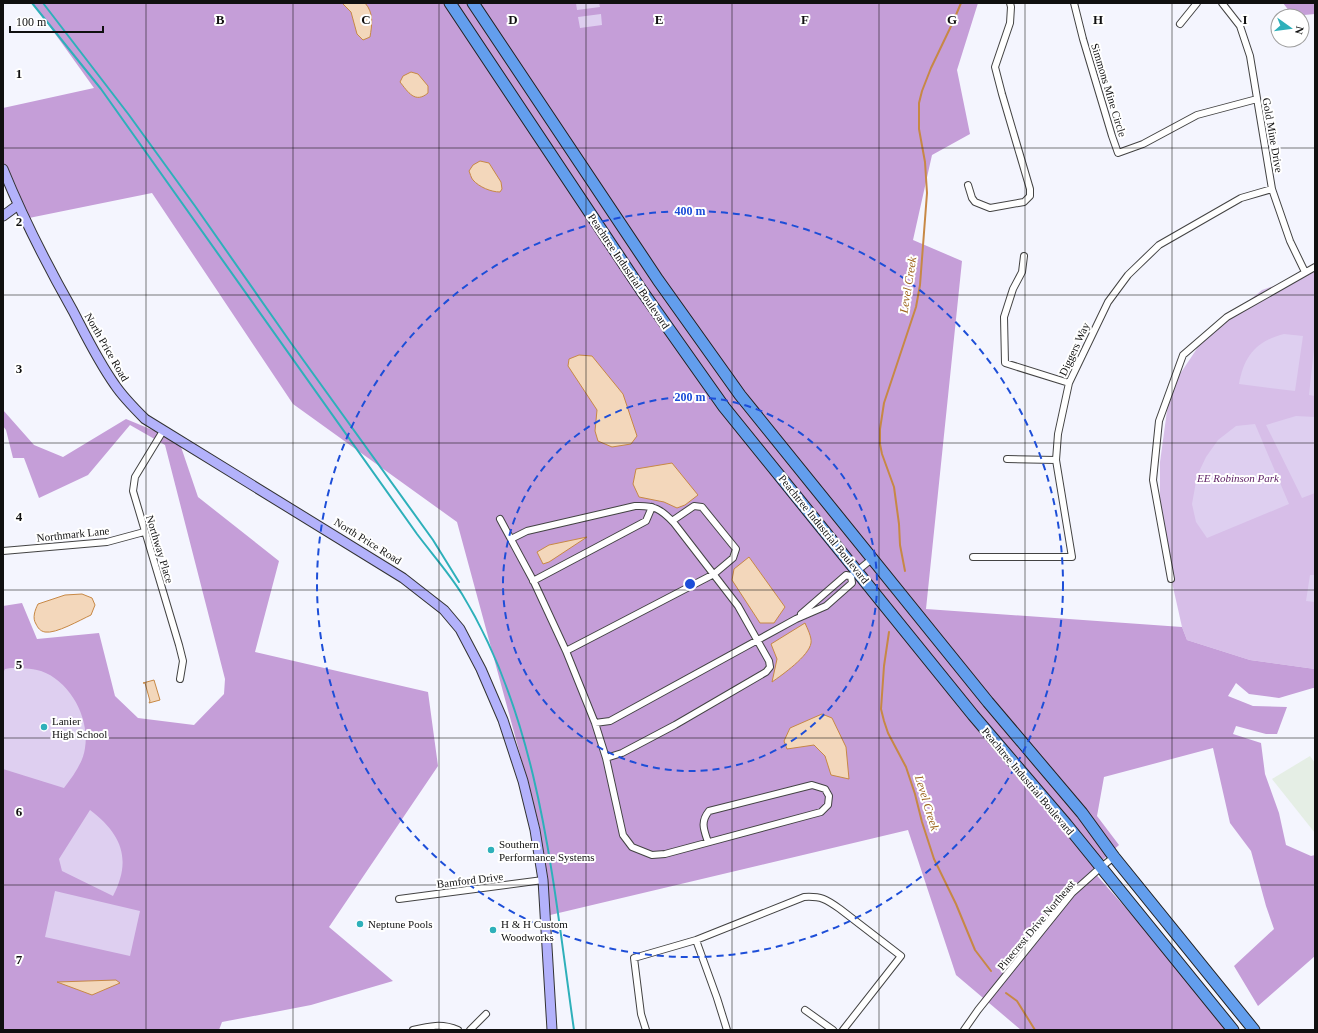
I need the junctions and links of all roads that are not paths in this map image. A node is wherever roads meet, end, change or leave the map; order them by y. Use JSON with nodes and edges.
{"nodes":[{"id":1,"x":450,"y":3,"type":"edge"},
{"id":2,"x":473,"y":3,"type":"edge"},
{"id":3,"x":1010,"y":3,"type":"edge"},
{"id":4,"x":1074,"y":3,"type":"edge"},
{"id":5,"x":1197,"y":3,"type":"edge"},
{"id":6,"x":1222,"y":3,"type":"edge"},
{"id":7,"x":1180,"y":24,"type":"dead end"},
{"id":8,"x":1257,"y":99,"type":"junction"},
{"id":9,"x":3,"y":169,"type":"edge"},
{"id":10,"x":968,"y":185,"type":"dead end"},
{"id":11,"x":1272,"y":189,"type":"junction"},
{"id":12,"x":18,"y":205,"type":"junction"},
{"id":13,"x":3,"y":216,"type":"edge"},
{"id":14,"x":1024,"y":256,"type":"dead end"},
{"id":15,"x":1315,"y":267,"type":"edge"},
{"id":16,"x":1305,"y":272,"type":"junction"},
{"id":17,"x":1069,"y":383,"type":"junction"},
{"id":18,"x":163,"y":431,"type":"junction"},
{"id":19,"x":1007,"y":459,"type":"dead end"},
{"id":20,"x":1056,"y":460,"type":"junction"},
{"id":21,"x":652,"y":507,"type":"junction"},
{"id":22,"x":500,"y":519,"type":"dead end"},
{"id":23,"x":672,"y":521,"type":"junction"},
{"id":24,"x":144,"y":532,"type":"junction"},
{"id":25,"x":511,"y":539,"type":"junction"},
{"id":26,"x":3,"y":551,"type":"edge"},
{"id":27,"x":872,"y":558,"type":"junction"},
{"id":28,"x":973,"y":558,"type":"dead end"},
{"id":29,"x":854,"y":573,"type":"junction"},
{"id":30,"x":714,"y":574,"type":"junction"},
{"id":31,"x":1171,"y":579,"type":"dead end"},
{"id":32,"x":533,"y":581,"type":"junction"},
{"id":33,"x":796,"y":619,"type":"junction"},
{"id":34,"x":757,"y":640,"type":"junction"},
{"id":35,"x":566,"y":651,"type":"junction"},
{"id":36,"x":180,"y":679,"type":"dead end"},
{"id":37,"x":595,"y":723,"type":"junction"},
{"id":38,"x":606,"y":758,"type":"junction"},
{"id":39,"x":708,"y":842,"type":"junction"},
{"id":40,"x":1114,"y":857,"type":"junction"},
{"id":41,"x":1100,"y":868,"type":"junction"},
{"id":42,"x":543,"y":880,"type":"junction"},
{"id":43,"x":399,"y":899,"type":"dead end"},
{"id":44,"x":696,"y":940,"type":"junction"},
{"id":45,"x":805,"y":1010,"type":"dead end"},
{"id":46,"x":486,"y":1014,"type":"dead end"},
{"id":47,"x":413,"y":1030,"type":"edge"},
{"id":48,"x":458,"y":1030,"type":"edge"},
{"id":49,"x":470,"y":1030,"type":"edge"},
{"id":50,"x":552,"y":1030,"type":"edge"},
{"id":51,"x":646,"y":1030,"type":"edge"},
{"id":52,"x":727,"y":1030,"type":"edge"},
{"id":53,"x":833,"y":1030,"type":"edge"},
{"id":54,"x":843,"y":1030,"type":"edge"},
{"id":55,"x":964,"y":1030,"type":"edge"},
{"id":56,"x":1233,"y":1030,"type":"edge"},
{"id":57,"x":1254,"y":1030,"type":"edge"}],
"edges":[{"from":1,"to":29,"type":"highway","name":"Peachtree Industrial Boulevard"},
{"from":2,"to":27,"type":"highway","name":"Peachtree Industrial Boulevard"},
{"from":3,"to":10,"type":"street"},
{"from":4,"to":8,"type":"street","name":"Simmons Mine Circle"},
{"from":5,"to":7,"type":"street"},
{"from":6,"to":8,"type":"street","name":"Gold Mine Drive"},
{"from":8,"to":11,"type":"street","name":"Gold Mine Drive"},
{"from":9,"to":12,"type":"street","name":"North Price Road"},
{"from":11,"to":16,"type":"street","name":"Gold Mine Drive"},
{"from":11,"to":17,"type":"street","name":"Diggers Way"},
{"from":12,"to":13,"type":"street"},
{"from":12,"to":18,"type":"street","name":"North Price Road"},
{"from":14,"to":17,"type":"street"},
{"from":15,"to":16,"type":"street"},
{"from":16,"to":31,"type":"street"},
{"from":17,"to":20,"type":"street","name":"Diggers Way"},
{"from":18,"to":24,"type":"street","name":"Northway Place"},
{"from":18,"to":42,"type":"street","name":"North Price Road"},
{"from":19,"to":20,"type":"street"},
{"from":20,"to":28,"type":"street","name":"Diggers Way"},
{"from":21,"to":23,"type":"street"},
{"from":21,"to":25,"type":"street"},
{"from":21,"to":32,"type":"street"},
{"from":22,"to":25,"type":"street"},
{"from":23,"to":30,"type":"street"},
{"from":23,"to":30,"type":"street"},
{"from":24,"to":26,"type":"street","name":"Northmark Lane"},
{"from":24,"to":36,"type":"street","name":"Northway Place"},
{"from":25,"to":32,"type":"street"},
{"from":27,"to":29,"type":"street"},
{"from":27,"to":40,"type":"highway","name":"Peachtree Industrial Boulevard"},
{"from":29,"to":33,"type":"street"},
{"from":29,"to":33,"type":"street"},
{"from":29,"to":41,"type":"highway","name":"Peachtree Industrial Boulevard"},
{"from":30,"to":34,"type":"street"},
{"from":30,"to":35,"type":"street"},
{"from":32,"to":35,"type":"street"},
{"from":33,"to":34,"type":"street"},
{"from":34,"to":37,"type":"street"},
{"from":34,"to":38,"type":"street"},
{"from":35,"to":37,"type":"street"},
{"from":37,"to":38,"type":"street"},
{"from":38,"to":39,"type":"street"},
{"from":39,"to":39,"type":"street"},
{"from":40,"to":41,"type":"street","name":"Pinecrest Drive Northeast"},
{"from":40,"to":57,"type":"highway","name":"Peachtree Industrial Boulevard"},
{"from":41,"to":55,"type":"street","name":"Pinecrest Drive Northeast"},
{"from":41,"to":56,"type":"highway","name":"Peachtree Industrial Boulevard"},
{"from":42,"to":43,"type":"street","name":"Bamford Drive"},
{"from":42,"to":50,"type":"street","name":"North Price Road"},
{"from":44,"to":51,"type":"street"},
{"from":44,"to":52,"type":"street"},
{"from":44,"to":54,"type":"street"},
{"from":45,"to":53,"type":"street"},
{"from":46,"to":49,"type":"street"},
{"from":47,"to":48,"type":"street"}]}
